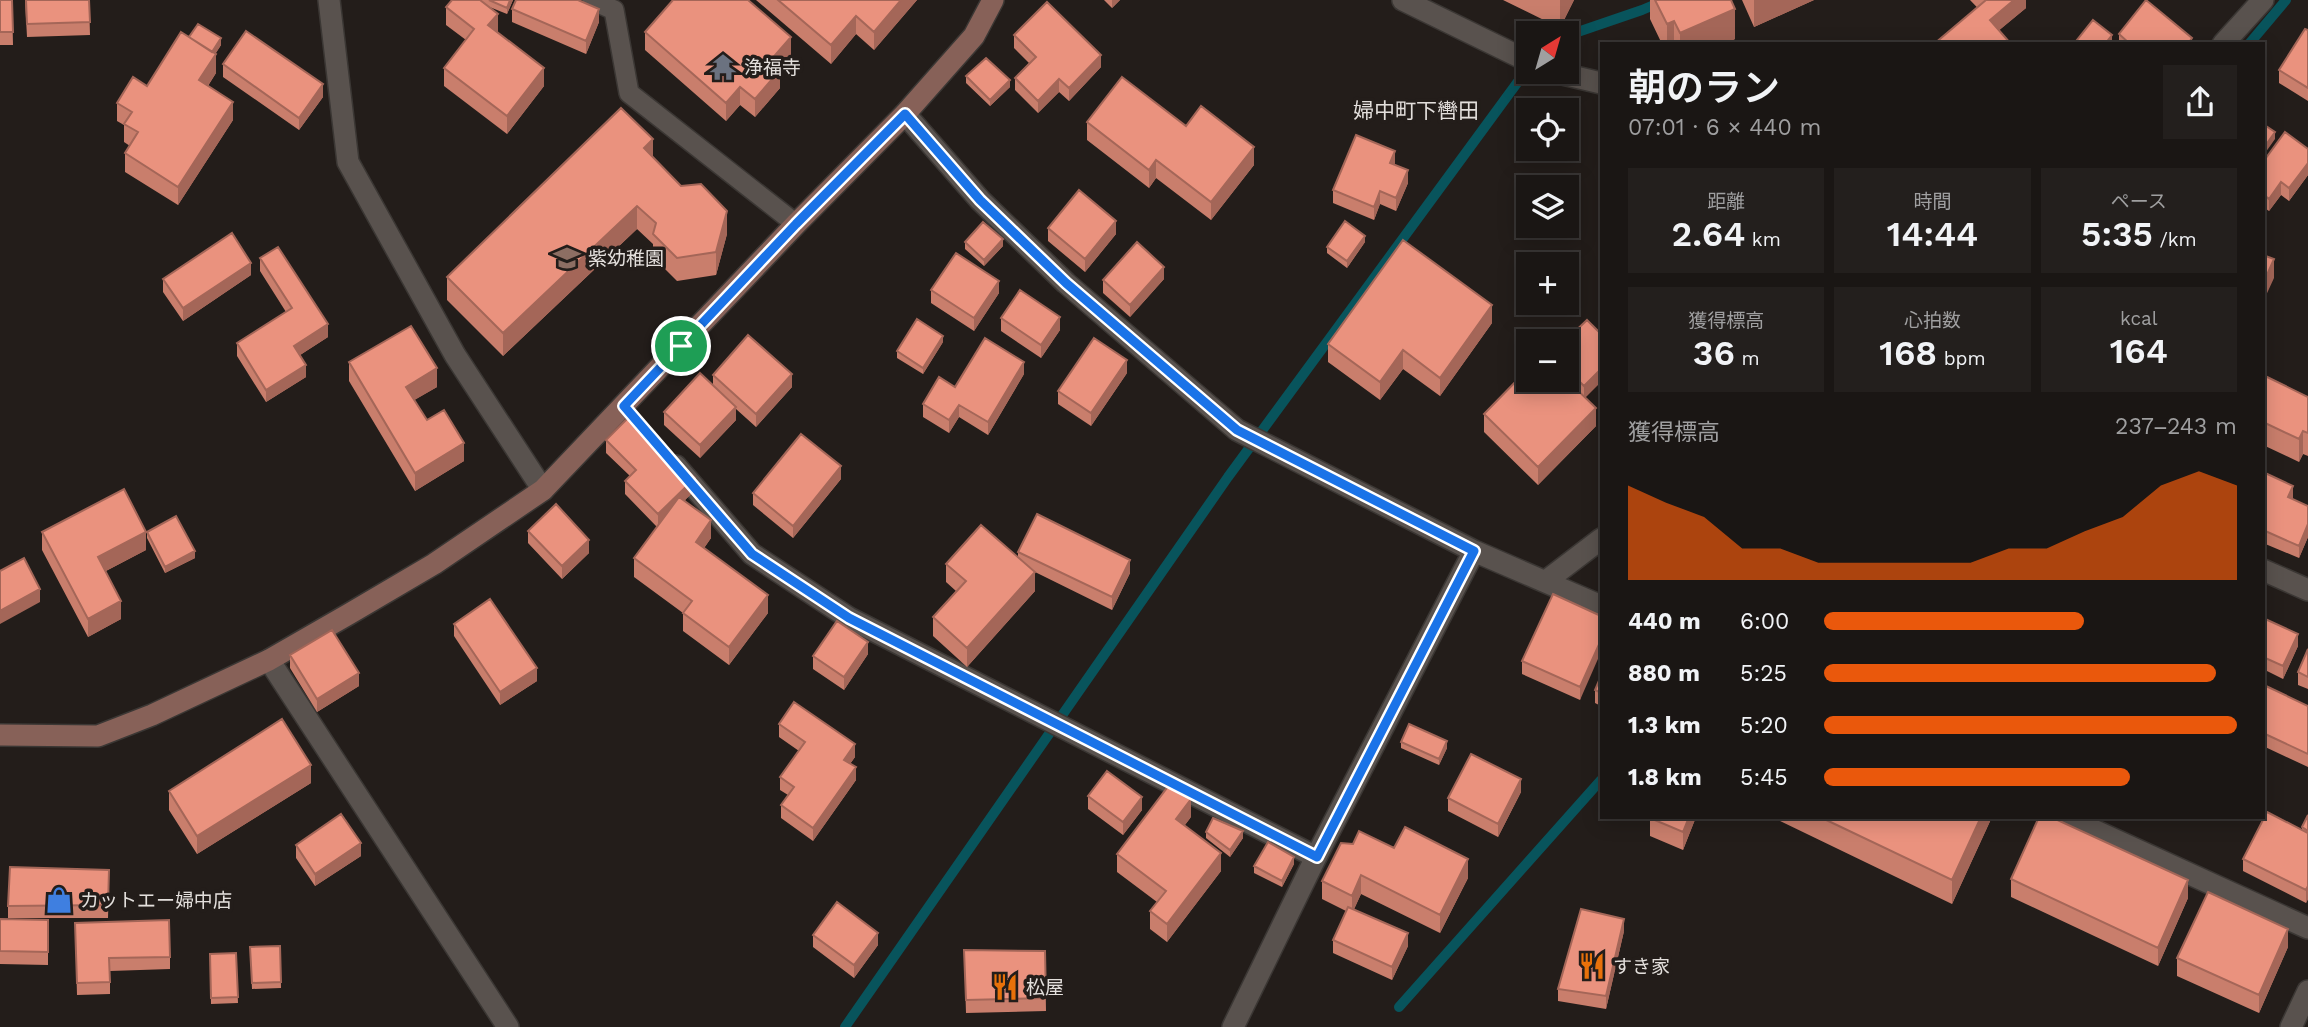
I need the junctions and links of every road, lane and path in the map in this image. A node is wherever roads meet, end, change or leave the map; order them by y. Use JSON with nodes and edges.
{"nodes":[{"id":1,"x":328,"y":0,"type":"edge"},
{"id":2,"x":592,"y":0,"type":"edge"},
{"id":3,"x":993,"y":0,"type":"edge"},
{"id":4,"x":1403,"y":0,"type":"edge"},
{"id":5,"x":2263,"y":0,"type":"edge"},
{"id":6,"x":2225,"y":42,"type":"edge"},
{"id":7,"x":1516,"y":55,"type":"edge"},
{"id":8,"x":1579,"y":77,"type":"edge"},
{"id":9,"x":1600,"y":82,"type":"edge"},
{"id":10,"x":905,"y":114,"type":"junction"},
{"id":11,"x":796,"y":224,"type":"junction"},
{"id":12,"x":661,"y":449,"type":"edge"},
{"id":13,"x":543,"y":490,"type":"junction"},
{"id":14,"x":1600,"y":541,"type":"edge"},
{"id":15,"x":1474,"y":551,"type":"junction"},
{"id":16,"x":2265,"y":571,"type":"edge"},
{"id":17,"x":1546,"y":582,"type":"junction"},
{"id":18,"x":2308,"y":590,"type":"edge"},
{"id":19,"x":1600,"y":607,"type":"edge"},
{"id":20,"x":269,"y":660,"type":"junction"},
{"id":21,"x":0,"y":735,"type":"edge"},
{"id":22,"x":2069,"y":819,"type":"edge"},
{"id":23,"x":1317,"y":857,"type":"junction"},
{"id":24,"x":2308,"y":928,"type":"edge"},
{"id":25,"x":2308,"y":990,"type":"edge"},
{"id":26,"x":508,"y":1027,"type":"edge"},
{"id":27,"x":1233,"y":1027,"type":"edge"},
{"id":28,"x":2291,"y":1027,"type":"edge"}],
"edges":[{"from":1,"to":13,"type":"street"},
{"from":2,"to":11,"type":"lane"},
{"from":3,"to":10,"type":"street"},
{"from":4,"to":7,"type":"street"},
{"from":5,"to":6,"type":"street"},
{"from":8,"to":9,"type":"street"},
{"from":10,"to":11,"type":"street"},
{"from":10,"to":15,"type":"street"},
{"from":11,"to":13,"type":"street"},
{"from":12,"to":23,"type":"street"},
{"from":13,"to":20,"type":"street"},
{"from":14,"to":17,"type":"street"},
{"from":15,"to":17,"type":"street"},
{"from":15,"to":23,"type":"street"},
{"from":16,"to":18,"type":"street"},
{"from":17,"to":19,"type":"street"},
{"from":20,"to":21,"type":"street"},
{"from":20,"to":26,"type":"street"},
{"from":22,"to":24,"type":"street"},
{"from":23,"to":27,"type":"street"},
{"from":25,"to":28,"type":"street"}]}
